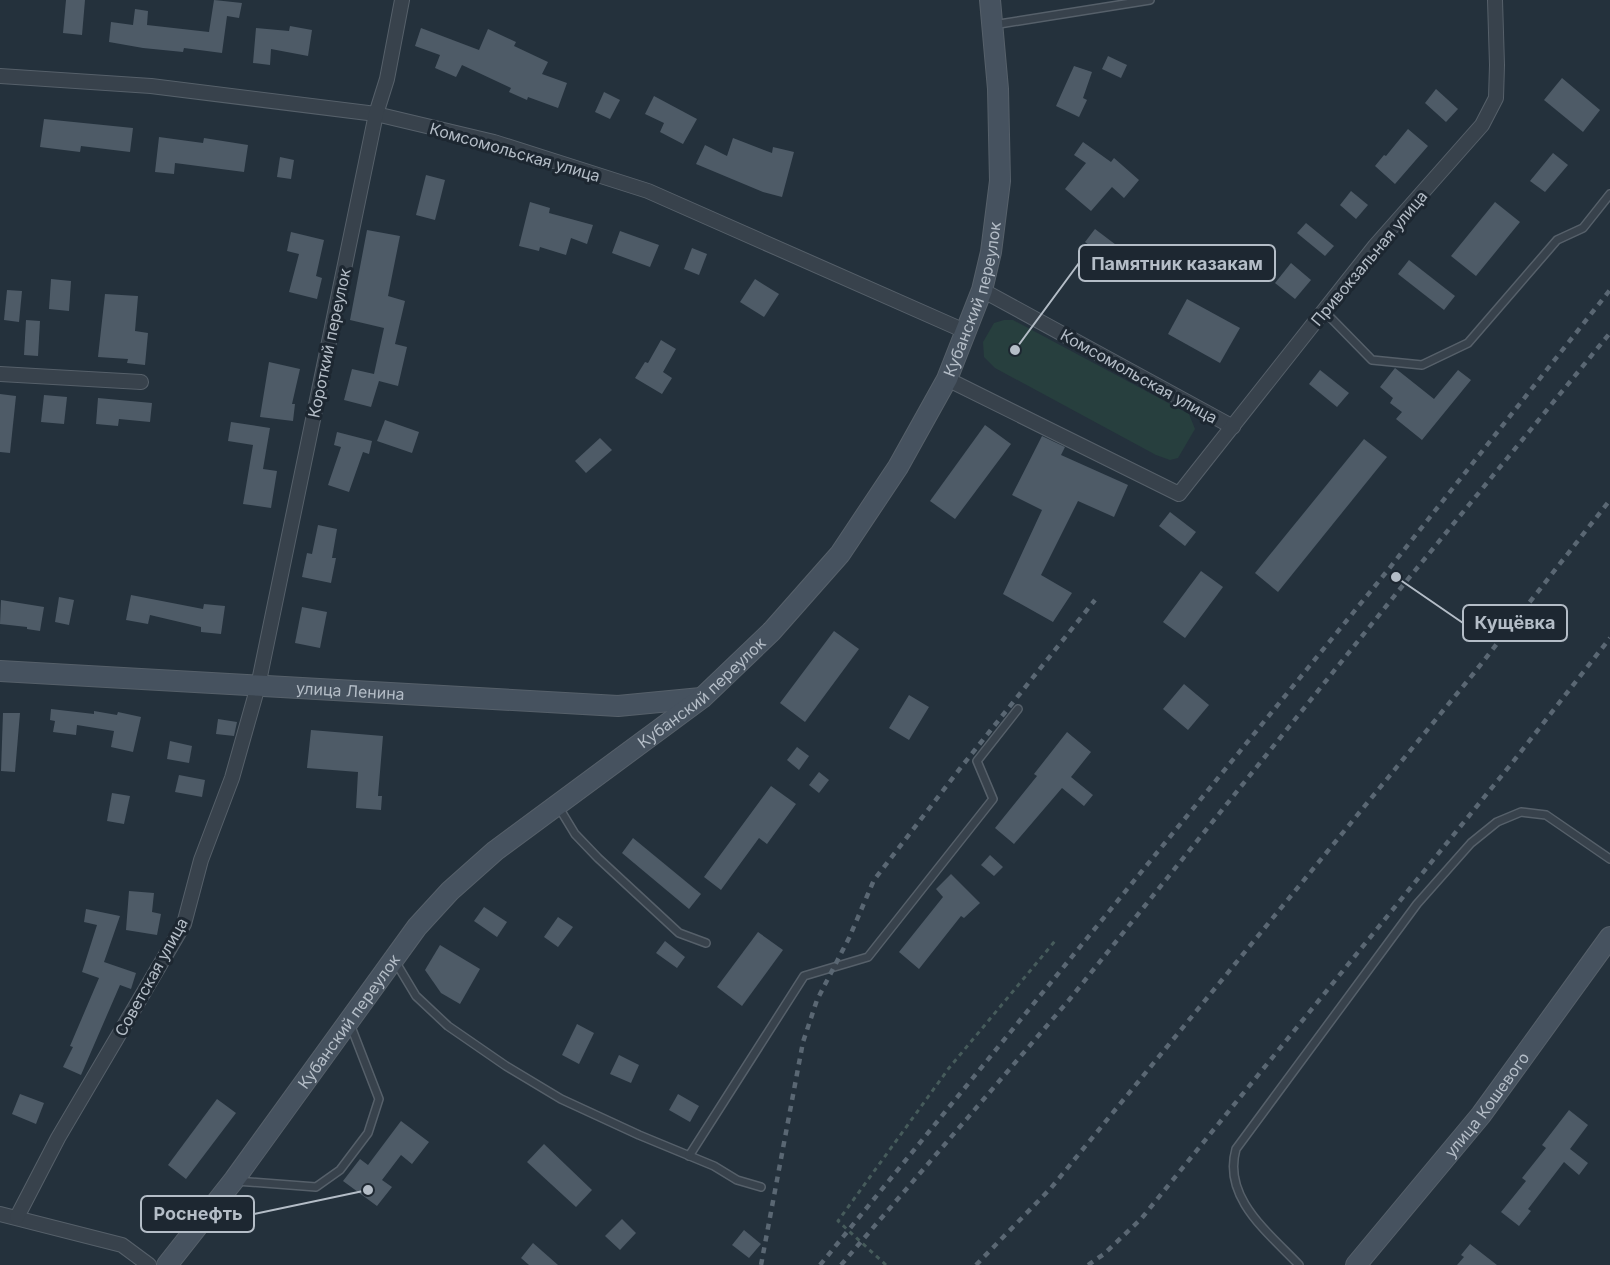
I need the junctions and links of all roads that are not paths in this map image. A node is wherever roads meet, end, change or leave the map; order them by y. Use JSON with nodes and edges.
{"nodes":[{"id":1,"x":402,"y":0,"type":"edge"},
{"id":2,"x":990,"y":0,"type":"edge"},
{"id":3,"x":1150,"y":0,"type":"edge"},
{"id":4,"x":1495,"y":0,"type":"edge"},
{"id":5,"x":992,"y":26,"type":"junction"},
{"id":6,"x":0,"y":76,"type":"edge"},
{"id":7,"x":376,"y":114,"type":"junction"},
{"id":8,"x":1610,"y":194,"type":"edge"},
{"id":9,"x":982,"y":291,"type":"junction"},
{"id":10,"x":1324,"y":311,"type":"junction"},
{"id":11,"x":967,"y":332,"type":"junction"},
{"id":12,"x":0,"y":374,"type":"edge"},
{"id":13,"x":947,"y":379,"type":"junction"},
{"id":14,"x":141,"y":382,"type":"dead end"},
{"id":15,"x":1233,"y":427,"type":"junction"},
{"id":16,"x":0,"y":671,"type":"edge"},
{"id":17,"x":258,"y":686,"type":"junction"},
{"id":18,"x":702,"y":698,"type":"junction"},
{"id":19,"x":1018,"y":709,"type":"dead end"},
{"id":20,"x":558,"y":806,"type":"junction"},
{"id":21,"x":1610,"y":859,"type":"edge"},
{"id":22,"x":1610,"y":937,"type":"edge"},
{"id":23,"x":706,"y":943,"type":"dead end"},
{"id":24,"x":393,"y":959,"type":"junction"},
{"id":25,"x":349,"y":1021,"type":"junction"},
{"id":26,"x":689,"y":1156,"type":"junction"},
{"id":27,"x":234,"y":1180,"type":"junction"},
{"id":28,"x":761,"y":1187,"type":"dead end"},
{"id":29,"x":0,"y":1214,"type":"edge"},
{"id":30,"x":17,"y":1217,"type":"junction"},
{"id":31,"x":149,"y":1265,"type":"edge"},
{"id":32,"x":167,"y":1265,"type":"edge"},
{"id":33,"x":1299,"y":1265,"type":"edge"},
{"id":34,"x":1356,"y":1265,"type":"edge"}],
"edges":[{"from":1,"to":7,"type":"street","name":"Короткий переулок"},
{"from":2,"to":5,"type":"street","name":"Кубанский переулок"},
{"from":3,"to":5,"type":"lane"},
{"from":4,"to":10,"type":"street","name":"Привокзальная улица"},
{"from":5,"to":9,"type":"street","name":"Кубанский переулок"},
{"from":6,"to":7,"type":"street","name":"Комсомольская улица"},
{"from":7,"to":11,"type":"street","name":"Комсомольская улица"},
{"from":7,"to":17,"type":"street","name":"Короткий переулок"},
{"from":8,"to":10,"type":"lane"},
{"from":9,"to":11,"type":"street","name":"Кубанский переулок"},
{"from":9,"to":15,"type":"street","name":"Комсомольская улица"},
{"from":10,"to":15,"type":"street","name":"Привокзальная улица"},
{"from":11,"to":13,"type":"street","name":"Кубанский переулок"},
{"from":12,"to":14,"type":"street"},
{"from":13,"to":15,"type":"street","name":"Привокзальная улица"},
{"from":13,"to":18,"type":"street","name":"Кубанский переулок"},
{"from":16,"to":17,"type":"street","name":"улица Ленина"},
{"from":17,"to":18,"type":"street","name":"улица Ленина"},
{"from":17,"to":30,"type":"street","name":"Советская улица"},
{"from":18,"to":20,"type":"street","name":"Кубанский переулок"},
{"from":19,"to":26,"type":"lane"},
{"from":20,"to":23,"type":"lane"},
{"from":20,"to":24,"type":"street","name":"Кубанский переулок"},
{"from":21,"to":33,"type":"lane"},
{"from":22,"to":34,"type":"street","name":"улица Кошевого"},
{"from":24,"to":25,"type":"street","name":"Кубанский переулок"},
{"from":24,"to":26,"type":"lane"},
{"from":25,"to":27,"type":"street","name":"Кубанский переулок"},
{"from":25,"to":27,"type":"lane"},
{"from":26,"to":28,"type":"lane"},
{"from":27,"to":32,"type":"street","name":"Кубанский переулок"},
{"from":29,"to":30,"type":"street"},
{"from":30,"to":31,"type":"street"}]}
